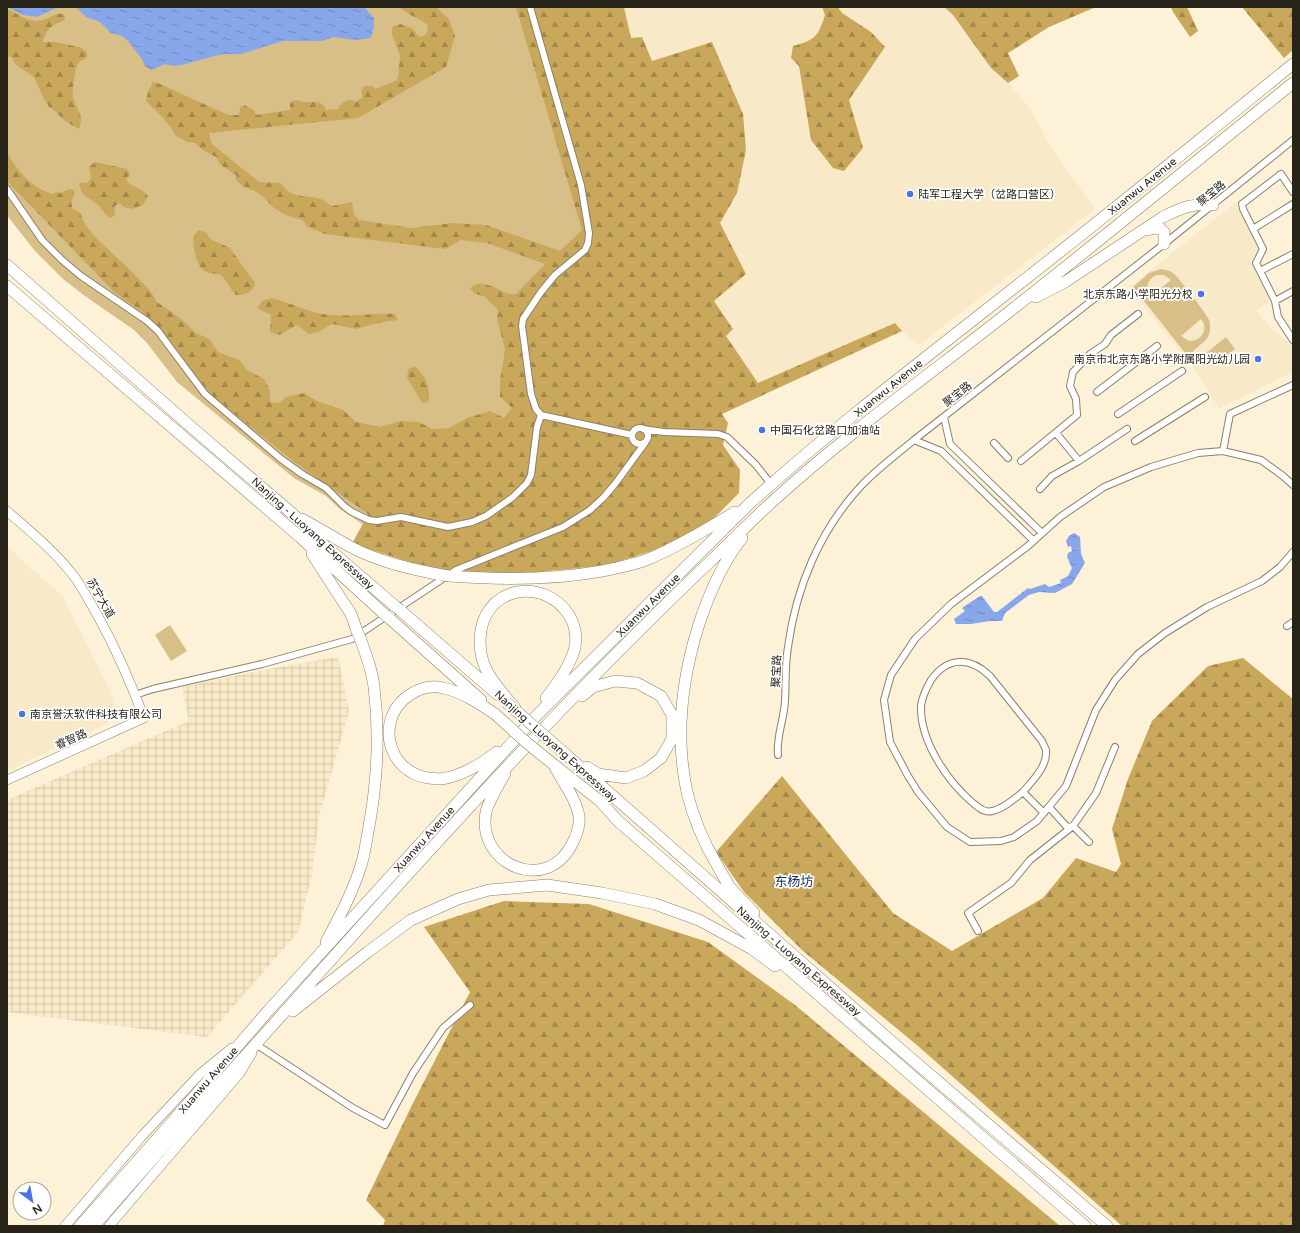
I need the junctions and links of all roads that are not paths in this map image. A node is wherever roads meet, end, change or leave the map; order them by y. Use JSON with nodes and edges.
{"nodes":[{"id":1,"x":530,"y":7,"type":"edge"},
{"id":2,"x":1293,"y":64,"type":"edge"},
{"id":3,"x":1293,"y":83,"type":"edge"},
{"id":4,"x":1293,"y":140,"type":"edge"},
{"id":5,"x":7,"y":189,"type":"edge"},
{"id":6,"x":1293,"y":192,"type":"edge"},
{"id":7,"x":1293,"y":204,"type":"edge"},
{"id":8,"x":1213,"y":205,"type":"junction"},
{"id":9,"x":1253,"y":229,"type":"junction"},
{"id":10,"x":1142,"y":231,"type":"junction"},
{"id":11,"x":1164,"y":244,"type":"junction"},
{"id":12,"x":1293,"y":254,"type":"edge"},
{"id":13,"x":7,"y":265,"type":"edge"},
{"id":14,"x":1260,"y":271,"type":"junction"},
{"id":15,"x":7,"y":286,"type":"edge"},
{"id":16,"x":1293,"y":291,"type":"edge"},
{"id":17,"x":1275,"y":301,"type":"junction"},
{"id":18,"x":1016,"y":307,"type":"junction"},
{"id":19,"x":1138,"y":314,"type":"dead end"},
{"id":20,"x":1291,"y":335,"type":"edge"},
{"id":21,"x":1293,"y":340,"type":"edge"},
{"id":22,"x":1157,"y":346,"type":"dead end"},
{"id":23,"x":1182,"y":371,"type":"dead end"},
{"id":24,"x":1293,"y":385,"type":"edge"},
{"id":25,"x":1098,"y":392,"type":"dead end"},
{"id":26,"x":1205,"y":397,"type":"dead end"},
{"id":27,"x":1118,"y":414,"type":"dead end"},
{"id":28,"x":541,"y":415,"type":"junction"},
{"id":29,"x":944,"y":417,"type":"junction"},
{"id":30,"x":643,"y":428,"type":"junction"},
{"id":31,"x":1127,"y":429,"type":"dead end"},
{"id":32,"x":664,"y":432,"type":"junction"},
{"id":33,"x":1056,"y":432,"type":"junction"},
{"id":34,"x":633,"y":438,"type":"junction"},
{"id":35,"x":914,"y":440,"type":"junction"},
{"id":36,"x":1135,"y":441,"type":"dead end"},
{"id":37,"x":646,"y":442,"type":"junction"},
{"id":38,"x":994,"y":443,"type":"dead end"},
{"id":39,"x":1223,"y":451,"type":"junction"},
{"id":40,"x":636,"y":456,"type":"junction"},
{"id":41,"x":1008,"y":458,"type":"dead end"},
{"id":42,"x":1079,"y":461,"type":"junction"},
{"id":43,"x":1021,"y":462,"type":"dead end"},
{"id":44,"x":771,"y":484,"type":"junction"},
{"id":45,"x":1293,"y":485,"type":"edge"},
{"id":46,"x":1040,"y":489,"type":"dead end"},
{"id":47,"x":771,"y":503,"type":"junction"},
{"id":48,"x":749,"y":504,"type":"junction"},
{"id":49,"x":7,"y":511,"type":"edge"},
{"id":50,"x":294,"y":515,"type":"junction"},
{"id":51,"x":1042,"y":533,"type":"junction"},
{"id":52,"x":300,"y":537,"type":"junction"},
{"id":53,"x":1034,"y":541,"type":"junction"},
{"id":54,"x":1293,"y":552,"type":"edge"},
{"id":55,"x":135,"y":695,"type":"junction"},
{"id":56,"x":507,"y":701,"type":"junction"},
{"id":57,"x":495,"y":714,"type":"junction"},
{"id":58,"x":144,"y":718,"type":"joint"},
{"id":59,"x":550,"y":721,"type":"junction"},
{"id":60,"x":521,"y":733,"type":"junction"},
{"id":61,"x":1115,"y":747,"type":"dead end"},
{"id":62,"x":563,"y":752,"type":"junction"},
{"id":63,"x":778,"y":755,"type":"dead end"},
{"id":64,"x":510,"y":763,"type":"junction"},
{"id":65,"x":552,"y":764,"type":"junction"},
{"id":66,"x":7,"y":780,"type":"edge"},
{"id":67,"x":1023,"y":792,"type":"junction"},
{"id":68,"x":1049,"y":807,"type":"junction"},
{"id":69,"x":1044,"y":813,"type":"junction"},
{"id":70,"x":1073,"y":826,"type":"junction"},
{"id":71,"x":1089,"y":842,"type":"dead end"},
{"id":72,"x":978,"y":931,"type":"dead end"},
{"id":73,"x":312,"y":963,"type":"junction"},
{"id":74,"x":806,"y":966,"type":"junction"},
{"id":75,"x":470,"y":1005,"type":"dead end"},
{"id":76,"x":855,"y":1026,"type":"junction"},
{"id":77,"x":245,"y":1038,"type":"junction"},
{"id":78,"x":260,"y":1041,"type":"junction"},
{"id":79,"x":65,"y":1226,"type":"edge"},
{"id":80,"x":80,"y":1226,"type":"edge"},
{"id":81,"x":94,"y":1226,"type":"edge"},
{"id":82,"x":109,"y":1226,"type":"edge"},
{"id":83,"x":1085,"y":1226,"type":"edge"},
{"id":84,"x":1107,"y":1226,"type":"edge"}],
"edges":[{"from":1,"to":28,"type":"street"},
{"from":2,"to":44,"type":"highway","name":"Xuanwu Avenue"},
{"from":3,"to":18,"type":"highway","name":"Xuanwu Avenue"},
{"from":4,"to":8,"type":"street","name":"聚宝路"},
{"from":5,"to":28,"type":"street"},
{"from":6,"to":9,"type":"street"},
{"from":7,"to":9,"type":"street"},
{"from":8,"to":10,"type":"highway"},
{"from":8,"to":11,"type":"street","name":"聚宝路"},
{"from":9,"to":14,"type":"street"},
{"from":10,"to":11,"type":"highway"},
{"from":10,"to":18,"type":"highway"},
{"from":11,"to":29,"type":"street","name":"聚宝路"},
{"from":12,"to":14,"type":"street"},
{"from":13,"to":50,"type":"highway","name":"Nanjing - Luoyang Expressway"},
{"from":14,"to":17,"type":"street"},
{"from":15,"to":52,"type":"highway","name":"Nanjing - Luoyang Expressway"},
{"from":16,"to":17,"type":"street"},
{"from":17,"to":20,"type":"street"},
{"from":18,"to":47,"type":"highway","name":"Xuanwu Avenue"},
{"from":19,"to":33,"type":"street"},
{"from":20,"to":21,"type":"street"},
{"from":22,"to":25,"type":"street"},
{"from":23,"to":27,"type":"street"},
{"from":24,"to":39,"type":"street"},
{"from":26,"to":36,"type":"street"},
{"from":28,"to":34,"type":"street"},
{"from":29,"to":35,"type":"street","name":"聚宝路"},
{"from":29,"to":51,"type":"street"},
{"from":30,"to":32,"type":"street"},
{"from":30,"to":34,"type":"street"},
{"from":30,"to":37,"type":"street"},
{"from":31,"to":42,"type":"street"},
{"from":32,"to":37,"type":"street"},
{"from":32,"to":44,"type":"street"},
{"from":33,"to":42,"type":"street"},
{"from":33,"to":43,"type":"street"},
{"from":34,"to":37,"type":"street"},
{"from":34,"to":40,"type":"street"},
{"from":35,"to":53,"type":"street"},
{"from":35,"to":63,"type":"street","name":"聚宝路"},
{"from":37,"to":40,"type":"street"},
{"from":38,"to":41,"type":"street"},
{"from":39,"to":45,"type":"street"},
{"from":39,"to":51,"type":"street"},
{"from":40,"to":55,"type":"street"},
{"from":42,"to":46,"type":"street"},
{"from":44,"to":48,"type":"highway","name":"Xuanwu Avenue"},
{"from":47,"to":59,"type":"highway","name":"Xuanwu Avenue"},
{"from":47,"to":74,"type":"highway"},
{"from":48,"to":50,"type":"highway"},
{"from":48,"to":60,"type":"highway","name":"Xuanwu Avenue"},
{"from":49,"to":55,"type":"street","name":"苏宁大道"},
{"from":50,"to":56,"type":"highway","name":"Nanjing - Luoyang Expressway"},
{"from":51,"to":53,"type":"street"},
{"from":52,"to":57,"type":"highway","name":"Nanjing - Luoyang Expressway"},
{"from":52,"to":73,"type":"highway"},
{"from":53,"to":69,"type":"street"},
{"from":54,"to":68,"type":"street"},
{"from":55,"to":58,"type":"street","name":"苏宁大道"},
{"from":56,"to":60,"type":"highway"},
{"from":56,"to":62,"type":"highway","name":"Nanjing - Luoyang Expressway","bridge":true},
{"from":57,"to":60,"type":"highway"},
{"from":57,"to":65,"type":"highway","name":"Nanjing - Luoyang Expressway","bridge":true},
{"from":58,"to":66,"type":"street","name":"睿智路"},
{"from":59,"to":62,"type":"highway"},
{"from":59,"to":64,"type":"highway","name":"Xuanwu Avenue"},
{"from":60,"to":73,"type":"highway","name":"Xuanwu Avenue"},
{"from":61,"to":70,"type":"street"},
{"from":62,"to":74,"type":"highway","name":"Nanjing - Luoyang Expressway"},
{"from":64,"to":65,"type":"highway"},
{"from":64,"to":78,"type":"highway","name":"Xuanwu Avenue"},
{"from":65,"to":76,"type":"highway","name":"Nanjing - Luoyang Expressway"},
{"from":67,"to":67,"type":"street"},
{"from":67,"to":69,"type":"street"},
{"from":68,"to":69,"type":"street"},
{"from":68,"to":70,"type":"street"},
{"from":70,"to":71,"type":"street"},
{"from":70,"to":72,"type":"street"},
{"from":73,"to":77,"type":"highway","name":"Xuanwu Avenue"},
{"from":74,"to":84,"type":"highway","name":"Nanjing - Luoyang Expressway"},
{"from":75,"to":78,"type":"street"},
{"from":76,"to":78,"type":"highway"},
{"from":76,"to":83,"type":"highway","name":"Nanjing - Luoyang Expressway"},
{"from":77,"to":79,"type":"street"},
{"from":77,"to":80,"type":"highway","name":"Xuanwu Avenue"},
{"from":78,"to":81,"type":"highway","name":"Xuanwu Avenue"},
{"from":78,"to":82,"type":"street"}]}
